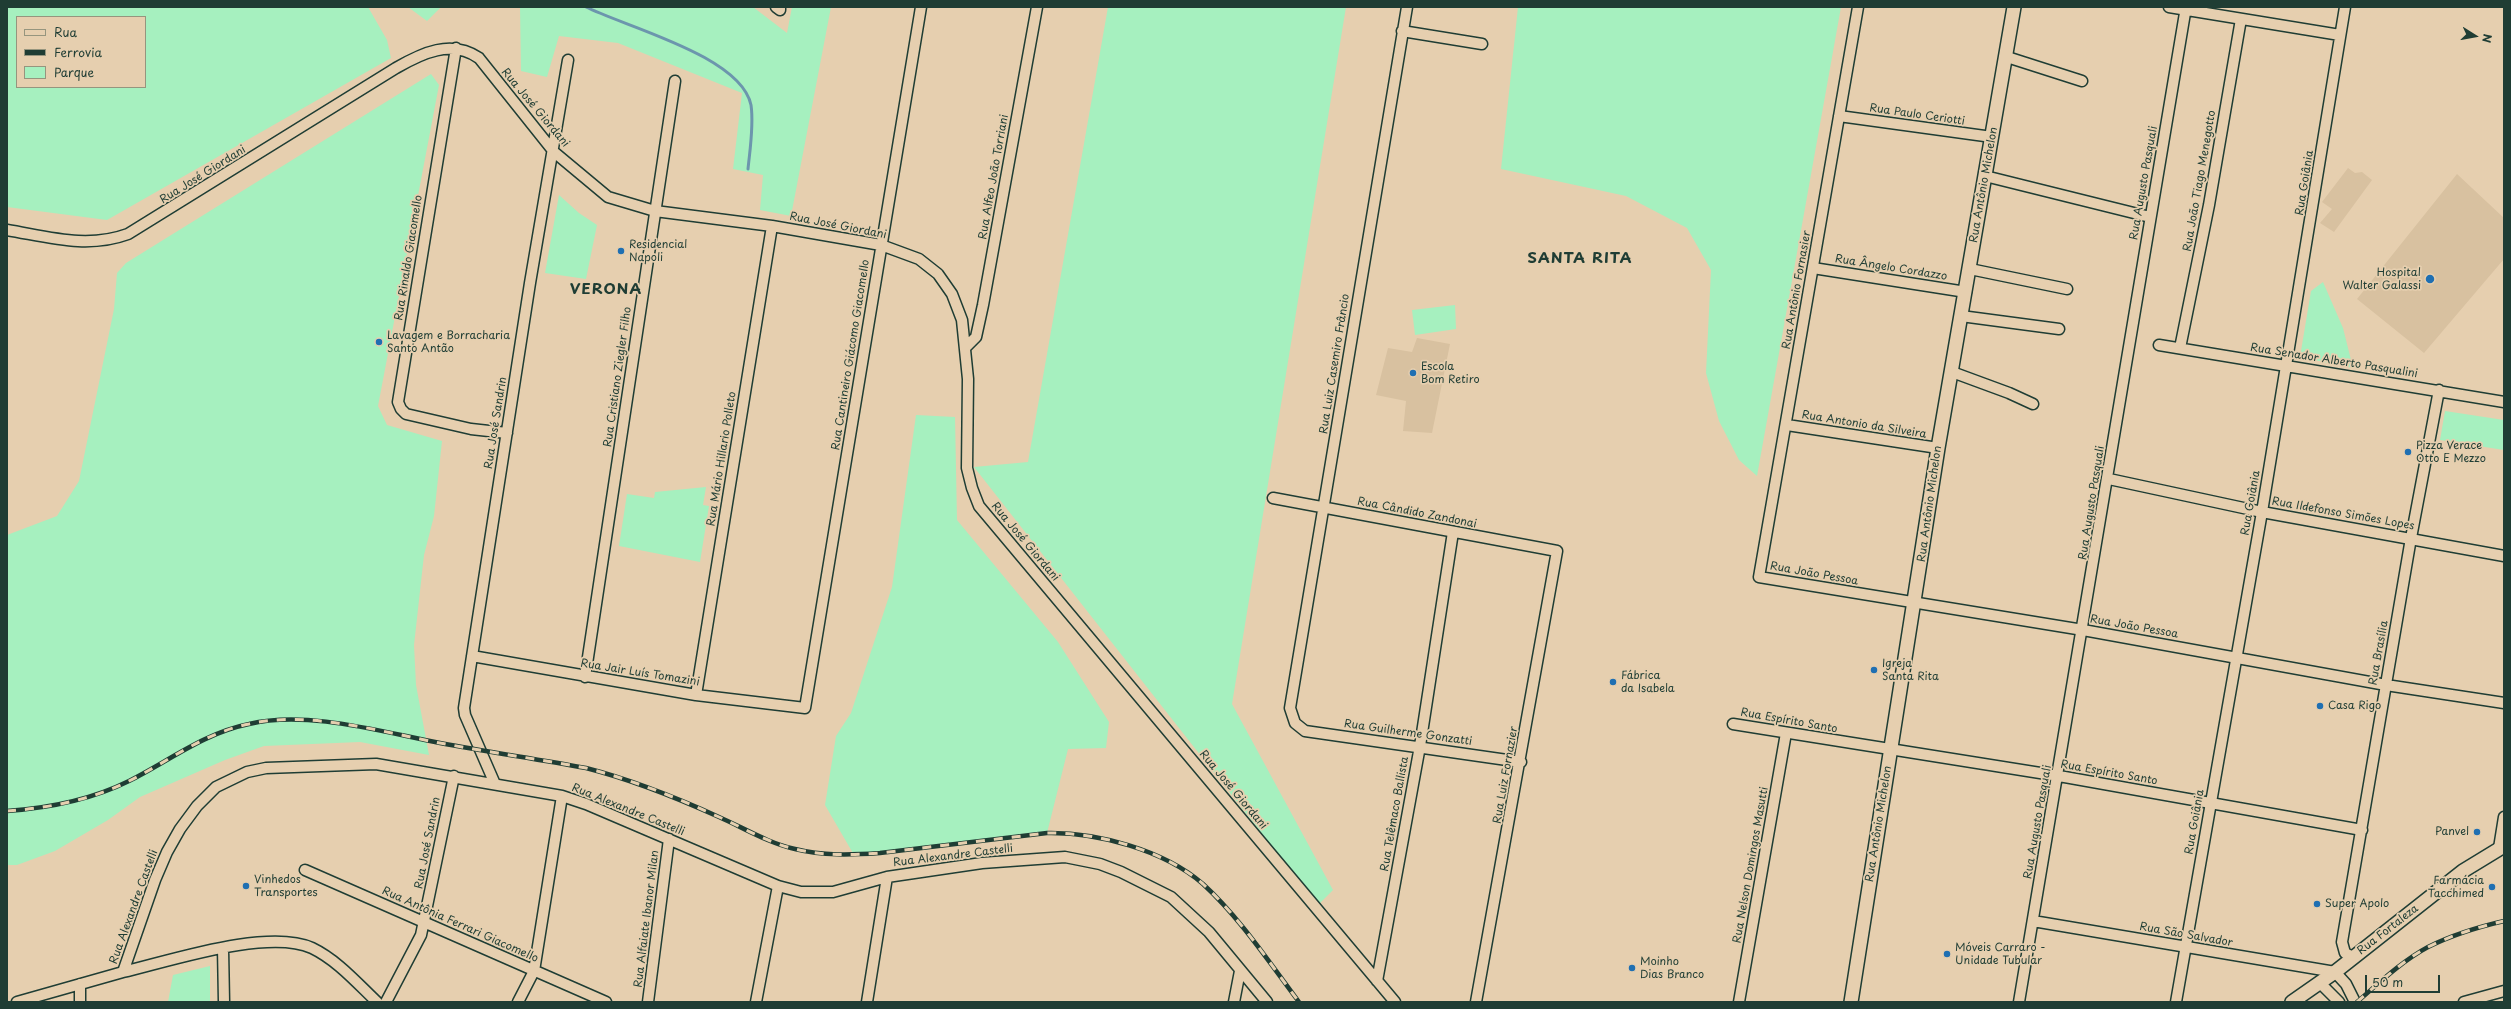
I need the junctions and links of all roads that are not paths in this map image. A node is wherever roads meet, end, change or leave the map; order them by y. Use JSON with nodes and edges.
{"nodes":[{"id":1,"x":776,"y":7,"type":"edge"},
{"id":2,"x":780,"y":7,"type":"edge"},
{"id":3,"x":921,"y":7,"type":"edge"},
{"id":4,"x":1037,"y":7,"type":"edge"},
{"id":5,"x":1407,"y":7,"type":"edge"},
{"id":6,"x":1858,"y":7,"type":"edge"},
{"id":7,"x":2014,"y":7,"type":"edge"},
{"id":8,"x":2169,"y":7,"type":"edge"},
{"id":9,"x":2346,"y":7,"type":"edge"},
{"id":10,"x":2186,"y":8,"type":"edge"},
{"id":11,"x":2241,"y":18,"type":"junction"},
{"id":12,"x":1402,"y":31,"type":"junction"},
{"id":13,"x":2340,"y":35,"type":"junction"},
{"id":14,"x":1482,"y":44,"type":"dead end"},
{"id":15,"x":456,"y":48,"type":"junction"},
{"id":16,"x":2007,"y":57,"type":"junction"},
{"id":17,"x":568,"y":60,"type":"dead end"},
{"id":18,"x":675,"y":81,"type":"dead end"},
{"id":19,"x":2082,"y":81,"type":"dead end"},
{"id":20,"x":1839,"y":116,"type":"junction"},
{"id":21,"x":1992,"y":137,"type":"junction"},
{"id":22,"x":554,"y":152,"type":"junction"},
{"id":23,"x":1985,"y":176,"type":"junction"},
{"id":24,"x":655,"y":211,"type":"junction"},
{"id":25,"x":2150,"y":217,"type":"junction"},
{"id":26,"x":772,"y":226,"type":"junction"},
{"id":27,"x":7,"y":230,"type":"edge"},
{"id":28,"x":882,"y":245,"type":"junction"},
{"id":29,"x":1813,"y":268,"type":"junction"},
{"id":30,"x":1970,"y":269,"type":"junction"},
{"id":31,"x":2067,"y":288,"type":"dead end"},
{"id":32,"x":1966,"y":292,"type":"junction"},
{"id":33,"x":1962,"y":316,"type":"junction"},
{"id":34,"x":2059,"y":329,"type":"dead end"},
{"id":35,"x":2159,"y":345,"type":"dead end"},
{"id":36,"x":966,"y":347,"type":"junction"},
{"id":37,"x":2180,"y":348,"type":"junction"},
{"id":38,"x":2287,"y":366,"type":"junction"},
{"id":39,"x":1952,"y":372,"type":"junction"},
{"id":40,"x":2439,"y":390,"type":"junction"},
{"id":41,"x":2504,"y":402,"type":"edge"},
{"id":42,"x":2033,"y":404,"type":"dead end"},
{"id":43,"x":1787,"y":425,"type":"junction"},
{"id":44,"x":507,"y":433,"type":"junction"},
{"id":45,"x":1938,"y":448,"type":"junction"},
{"id":46,"x":2109,"y":479,"type":"junction"},
{"id":47,"x":1273,"y":498,"type":"dead end"},
{"id":48,"x":1324,"y":507,"type":"junction"},
{"id":49,"x":2262,"y":512,"type":"junction"},
{"id":50,"x":1453,"y":532,"type":"junction"},
{"id":51,"x":2410,"y":538,"type":"junction"},
{"id":52,"x":1557,"y":551,"type":"joint"},
{"id":53,"x":2504,"y":556,"type":"edge"},
{"id":54,"x":1759,"y":577,"type":"joint"},
{"id":55,"x":1916,"y":603,"type":"junction"},
{"id":56,"x":2083,"y":630,"type":"junction"},
{"id":57,"x":472,"y":656,"type":"junction"},
{"id":58,"x":2235,"y":657,"type":"junction"},
{"id":59,"x":585,"y":677,"type":"junction"},
{"id":60,"x":2386,"y":685,"type":"junction"},
{"id":61,"x":696,"y":695,"type":"junction"},
{"id":62,"x":2504,"y":703,"type":"edge"},
{"id":63,"x":805,"y":708,"type":"joint"},
{"id":64,"x":1295,"y":723,"type":"joint"},
{"id":65,"x":1733,"y":724,"type":"dead end"},
{"id":66,"x":1786,"y":733,"type":"junction"},
{"id":67,"x":1420,"y":746,"type":"junction"},
{"id":68,"x":1891,"y":750,"type":"junction"},
{"id":69,"x":1521,"y":762,"type":"junction"},
{"id":70,"x":454,"y":776,"type":"junction"},
{"id":71,"x":2059,"y":776,"type":"junction"},
{"id":72,"x":495,"y":784,"type":"junction"},
{"id":73,"x":562,"y":796,"type":"junction"},
{"id":74,"x":2210,"y":804,"type":"junction"},
{"id":75,"x":2504,"y":817,"type":"edge"},
{"id":76,"x":2362,"y":830,"type":"junction"},
{"id":77,"x":669,"y":839,"type":"junction"},
{"id":78,"x":2501,"y":847,"type":"edge"},
{"id":79,"x":306,"y":870,"type":"dead end"},
{"id":80,"x":887,"y":877,"type":"junction"},
{"id":81,"x":778,"y":886,"type":"junction"},
{"id":82,"x":2033,"y":921,"type":"junction"},
{"id":83,"x":425,"y":922,"type":"junction"},
{"id":84,"x":2342,"y":944,"type":"junction"},
{"id":85,"x":2185,"y":947,"type":"junction"},
{"id":86,"x":223,"y":948,"type":"junction"},
{"id":87,"x":2353,"y":957,"type":"junction"},
{"id":88,"x":2337,"y":970,"type":"junction"},
{"id":89,"x":534,"y":971,"type":"junction"},
{"id":90,"x":1240,"y":971,"type":"junction"},
{"id":91,"x":123,"y":972,"type":"junction"},
{"id":92,"x":1377,"y":981,"type":"junction"},
{"id":93,"x":2319,"y":982,"type":"junction"},
{"id":94,"x":80,"y":984,"type":"junction"},
{"id":95,"x":2504,"y":991,"type":"edge"},
{"id":96,"x":17,"y":1002,"type":"edge"},
{"id":97,"x":80,"y":1002,"type":"edge"},
{"id":98,"x":224,"y":1002,"type":"edge"},
{"id":99,"x":378,"y":1002,"type":"edge"},
{"id":100,"x":386,"y":1002,"type":"edge"},
{"id":101,"x":518,"y":1002,"type":"edge"},
{"id":102,"x":606,"y":1002,"type":"edge"},
{"id":103,"x":648,"y":1002,"type":"edge"},
{"id":104,"x":756,"y":1002,"type":"edge"},
{"id":105,"x":868,"y":1002,"type":"edge"},
{"id":106,"x":1234,"y":1002,"type":"edge"},
{"id":107,"x":1267,"y":1002,"type":"edge"},
{"id":108,"x":1395,"y":1002,"type":"edge"},
{"id":109,"x":1476,"y":1002,"type":"edge"},
{"id":110,"x":1739,"y":1002,"type":"edge"},
{"id":111,"x":1851,"y":1002,"type":"edge"},
{"id":112,"x":2019,"y":1002,"type":"edge"},
{"id":113,"x":2176,"y":1002,"type":"edge"},
{"id":114,"x":2292,"y":1002,"type":"edge"},
{"id":115,"x":2338,"y":1002,"type":"edge"},
{"id":116,"x":2355,"y":1002,"type":"edge"},
{"id":117,"x":2464,"y":1002,"type":"edge"}],
"edges":[{"from":1,"to":2,"type":"street"},
{"from":3,"to":28,"type":"street","name":"Rua Cantineiro Giácomo Giacomello"},
{"from":4,"to":36,"type":"street","name":"Rua Alfeo João Torriani"},
{"from":5,"to":12,"type":"street","name":"Rua Luiz Casemiro Frâncio"},
{"from":6,"to":20,"type":"street","name":"Rua Antônio Fornasier"},
{"from":7,"to":16,"type":"main road","name":"Rua Antônio Michelon"},
{"from":8,"to":10,"type":"street"},
{"from":9,"to":13,"type":"street","name":"Rua Goiânia"},
{"from":10,"to":11,"type":"street"},
{"from":10,"to":25,"type":"street","name":"Rua Augusto Pasquali"},
{"from":11,"to":13,"type":"street"},
{"from":11,"to":37,"type":"street","name":"Rua João Tiago Menegotto"},
{"from":12,"to":14,"type":"street"},
{"from":12,"to":48,"type":"street","name":"Rua Luiz Casemiro Frâncio"},
{"from":13,"to":38,"type":"street","name":"Rua Goiânia"},
{"from":15,"to":22,"type":"street","name":"Rua José Giordani"},
{"from":15,"to":27,"type":"street","name":"Rua José Giordani"},
{"from":15,"to":44,"type":"street","name":"Rua Rinaldo Giacomello"},
{"from":16,"to":19,"type":"street"},
{"from":16,"to":21,"type":"main road","name":"Rua Antônio Michelon"},
{"from":17,"to":22,"type":"street","name":"Rua José Sandrin"},
{"from":18,"to":24,"type":"street","name":"Rua Cristiano Ziegler Filho"},
{"from":20,"to":21,"type":"street","name":"Rua Paulo Ceriotti"},
{"from":20,"to":29,"type":"street","name":"Rua Antônio Fornasier"},
{"from":21,"to":23,"type":"main road","name":"Rua Antônio Michelon"},
{"from":22,"to":24,"type":"street","name":"Rua José Giordani"},
{"from":22,"to":44,"type":"street","name":"Rua José Sandrin"},
{"from":23,"to":25,"type":"street"},
{"from":23,"to":30,"type":"main road","name":"Rua Antônio Michelon"},
{"from":24,"to":26,"type":"street","name":"Rua José Giordani"},
{"from":24,"to":59,"type":"street","name":"Rua Cristiano Ziegler Filho"},
{"from":25,"to":46,"type":"street","name":"Rua Augusto Pasquali"},
{"from":26,"to":28,"type":"street","name":"Rua José Giordani"},
{"from":26,"to":61,"type":"street","name":"Rua Mário Hillario Polleto"},
{"from":28,"to":36,"type":"street","name":"Rua José Giordani"},
{"from":28,"to":63,"type":"street","name":"Rua Cantineiro Giácomo Giacomello"},
{"from":29,"to":32,"type":"street","name":"Rua Ângelo Cordazzo"},
{"from":29,"to":43,"type":"street","name":"Rua Antônio Fornasier"},
{"from":30,"to":31,"type":"street"},
{"from":30,"to":32,"type":"main road","name":"Rua Antônio Michelon"},
{"from":32,"to":33,"type":"main road","name":"Rua Antônio Michelon"},
{"from":33,"to":34,"type":"street"},
{"from":33,"to":39,"type":"main road","name":"Rua Antônio Michelon"},
{"from":35,"to":37,"type":"street","name":"Rua Senador Alberto Pasqualini"},
{"from":36,"to":92,"type":"street","name":"Rua José Giordani"},
{"from":37,"to":38,"type":"street","name":"Rua Senador Alberto Pasqualini"},
{"from":38,"to":40,"type":"street","name":"Rua Senador Alberto Pasqualini"},
{"from":38,"to":49,"type":"street","name":"Rua Goiânia"},
{"from":39,"to":42,"type":"street"},
{"from":39,"to":45,"type":"main road","name":"Rua Antônio Michelon"},
{"from":40,"to":41,"type":"street","name":"Rua Senador Alberto Pasqualini"},
{"from":40,"to":51,"type":"street","name":"Rua Brasília"},
{"from":43,"to":45,"type":"street","name":"Rua Antonio da Silveira"},
{"from":43,"to":54,"type":"street","name":"Rua Antônio Fornasier"},
{"from":44,"to":57,"type":"street","name":"Rua José Sandrin"},
{"from":45,"to":55,"type":"main road","name":"Rua Antônio Michelon"},
{"from":46,"to":49,"type":"street","name":"Rua Ildefonso Simões Lopes"},
{"from":46,"to":56,"type":"street","name":"Rua Augusto Pasquali"},
{"from":47,"to":48,"type":"street","name":"Rua Cândido Zandonai"},
{"from":48,"to":50,"type":"street","name":"Rua Cândido Zandonai"},
{"from":48,"to":64,"type":"street","name":"Rua Luiz Casemiro Frâncio"},
{"from":49,"to":51,"type":"street","name":"Rua Ildefonso Simões Lopes"},
{"from":49,"to":58,"type":"street","name":"Rua Goiânia"},
{"from":50,"to":52,"type":"street","name":"Rua Cândido Zandonai"},
{"from":50,"to":67,"type":"street","name":"Rua Telêmaco Ballista"},
{"from":51,"to":53,"type":"street","name":"Rua Ildefonso Simões Lopes"},
{"from":51,"to":60,"type":"street","name":"Rua Brasília"},
{"from":52,"to":69,"type":"street","name":"Rua Luiz Fornazier"},
{"from":54,"to":55,"type":"street","name":"Rua João Pessoa"},
{"from":55,"to":56,"type":"street","name":"Rua João Pessoa"},
{"from":55,"to":68,"type":"main road","name":"Rua Antônio Michelon"},
{"from":56,"to":58,"type":"street","name":"Rua João Pessoa"},
{"from":56,"to":71,"type":"street","name":"Rua Augusto Pasquali"},
{"from":57,"to":59,"type":"street","name":"Rua Jair Luís Tomazini"},
{"from":57,"to":72,"type":"street","name":"Rua José Sandrin"},
{"from":58,"to":60,"type":"street","name":"Rua João Pessoa"},
{"from":58,"to":74,"type":"street","name":"Rua Goiânia"},
{"from":59,"to":61,"type":"street","name":"Rua Jair Luís Tomazini"},
{"from":60,"to":62,"type":"street","name":"Rua João Pessoa"},
{"from":60,"to":76,"type":"street","name":"Rua Brasília"},
{"from":61,"to":63,"type":"street","name":"Rua Jair Luís Tomazini"},
{"from":64,"to":67,"type":"street","name":"Rua Guilherme Gonzatti"},
{"from":65,"to":66,"type":"street","name":"Rua Espírito Santo"},
{"from":66,"to":68,"type":"street","name":"Rua Espírito Santo"},
{"from":66,"to":110,"type":"street","name":"Rua Nelson Domingos Masutti"},
{"from":67,"to":69,"type":"street","name":"Rua Guilherme Gonzatti"},
{"from":67,"to":92,"type":"street","name":"Rua Telêmaco Ballista"},
{"from":68,"to":71,"type":"street","name":"Rua Espírito Santo"},
{"from":68,"to":111,"type":"main road","name":"Rua Antônio Michelon"},
{"from":69,"to":109,"type":"street","name":"Rua Luiz Fornazier"},
{"from":70,"to":72,"type":"street","name":"Rua Alexandre Castelli"},
{"from":70,"to":83,"type":"street","name":"Rua José Sandrin"},
{"from":70,"to":91,"type":"street","name":"Rua Alexandre Castelli"},
{"from":71,"to":74,"type":"street","name":"Rua Espírito Santo"},
{"from":71,"to":82,"type":"street","name":"Rua Augusto Pasquali"},
{"from":72,"to":73,"type":"street","name":"Rua Alexandre Castelli"},
{"from":73,"to":77,"type":"street","name":"Rua Alexandre Castelli"},
{"from":73,"to":89,"type":"street"},
{"from":74,"to":76,"type":"street","name":"Rua Espírito Santo"},
{"from":74,"to":85,"type":"street","name":"Rua Goiânia"},
{"from":75,"to":78,"type":"street"},
{"from":76,"to":84,"type":"street","name":"Rua Brasília"},
{"from":77,"to":81,"type":"street","name":"Rua Alexandre Castelli"},
{"from":77,"to":103,"type":"street","name":"Rua Alfaiate Ibanor Milan"},
{"from":78,"to":87,"type":"main road","name":"Rua Fortaleza"},
{"from":79,"to":83,"type":"street","name":"Rua Antônia Ferrari Giacomello"},
{"from":80,"to":81,"type":"street","name":"Rua Alexandre Castelli"},
{"from":80,"to":90,"type":"street","name":"Rua Alexandre Castelli"},
{"from":80,"to":105,"type":"street"},
{"from":81,"to":104,"type":"street"},
{"from":82,"to":85,"type":"street","name":"Rua São Salvador"},
{"from":82,"to":112,"type":"street","name":"Rua Augusto Pasquali"},
{"from":83,"to":89,"type":"street","name":"Rua Antônia Ferrari Giacomello"},
{"from":83,"to":100,"type":"street","name":"Rua José Sandrin"},
{"from":84,"to":87,"type":"street"},
{"from":84,"to":88,"type":"street","name":"Rua Brasília"},
{"from":85,"to":88,"type":"street","name":"Rua São Salvador"},
{"from":85,"to":113,"type":"street","name":"Rua Goiânia"},
{"from":86,"to":91,"type":"street"},
{"from":86,"to":98,"type":"street"},
{"from":86,"to":99,"type":"street"},
{"from":87,"to":88,"type":"main road","name":"Rua Fortaleza"},
{"from":88,"to":93,"type":"main road","name":"Rua Fortaleza"},
{"from":88,"to":116,"type":"street"},
{"from":89,"to":101,"type":"street"},
{"from":89,"to":102,"type":"street","name":"Rua Antônia Ferrari Giacomello"},
{"from":90,"to":106,"type":"street"},
{"from":90,"to":107,"type":"street","name":"Rua Alexandre Castelli"},
{"from":91,"to":94,"type":"street","name":"Rua Alexandre Castelli"},
{"from":92,"to":108,"type":"street","name":"Rua José Giordani"},
{"from":93,"to":114,"type":"main road","name":"Rua Fortaleza"},
{"from":93,"to":115,"type":"street"},
{"from":94,"to":96,"type":"street","name":"Rua Alexandre Castelli"},
{"from":94,"to":97,"type":"street"},
{"from":95,"to":117,"type":"street"}]}
